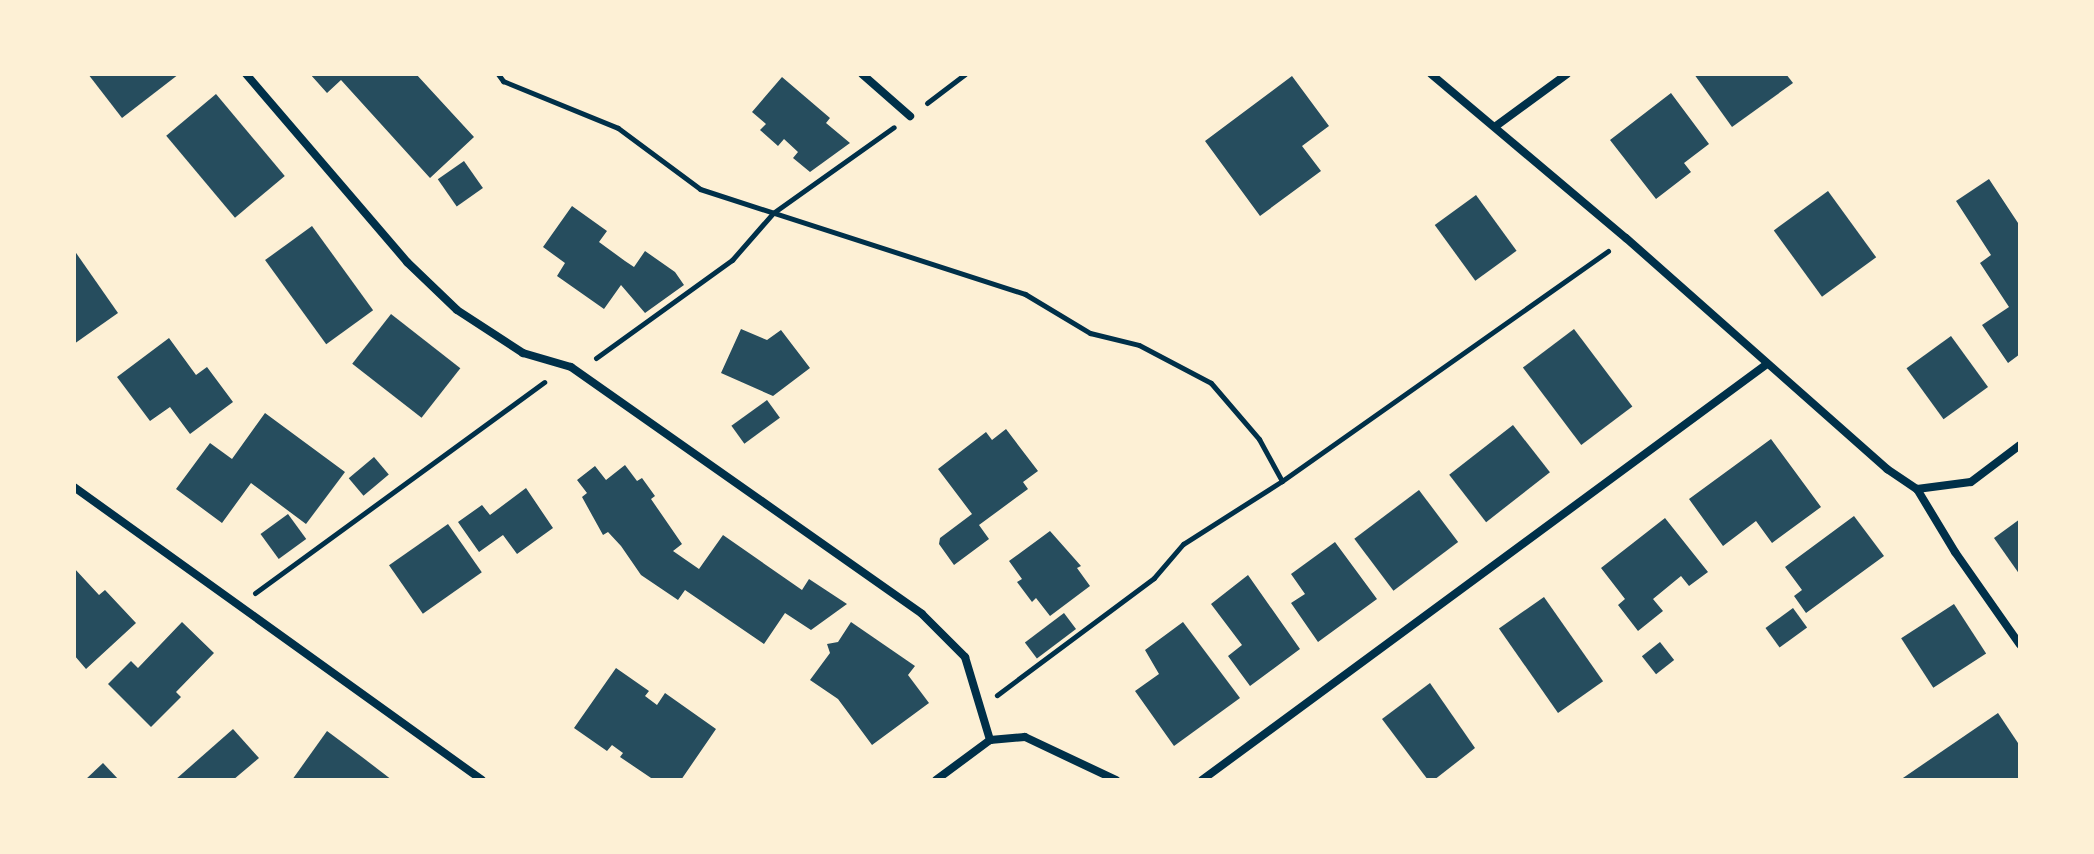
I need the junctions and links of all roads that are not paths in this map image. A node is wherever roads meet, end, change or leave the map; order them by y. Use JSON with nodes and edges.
{"nodes":[{"id":1,"x":246,"y":74,"type":"edge"},
{"id":2,"x":862,"y":74,"type":"edge"},
{"id":3,"x":1431,"y":74,"type":"edge"},
{"id":4,"x":1567,"y":74,"type":"edge"},
{"id":5,"x":910,"y":116,"type":"road end"},
{"id":6,"x":1496,"y":126,"type":"junction"},
{"id":7,"x":1767,"y":364,"type":"junction"},
{"id":8,"x":2020,"y":445,"type":"edge"},
{"id":9,"x":74,"y":487,"type":"edge"},
{"id":10,"x":1917,"y":489,"type":"junction"},
{"id":11,"x":2020,"y":645,"type":"edge"},
{"id":12,"x":990,"y":740,"type":"junction"},
{"id":13,"x":482,"y":780,"type":"edge"},
{"id":14,"x":936,"y":780,"type":"edge"},
{"id":15,"x":1116,"y":780,"type":"edge"},
{"id":16,"x":1202,"y":780,"type":"edge"}],
"edges":[{"from":1,"to":12,"type":"street"},
{"from":2,"to":5,"type":"street"},
{"from":3,"to":6,"type":"street"},
{"from":4,"to":6,"type":"street"},
{"from":6,"to":7,"type":"street"},
{"from":7,"to":10,"type":"street"},
{"from":7,"to":16,"type":"street"},
{"from":8,"to":10,"type":"street"},
{"from":9,"to":13,"type":"street"},
{"from":10,"to":11,"type":"street"},
{"from":12,"to":14,"type":"street"},
{"from":12,"to":15,"type":"street"}]}
